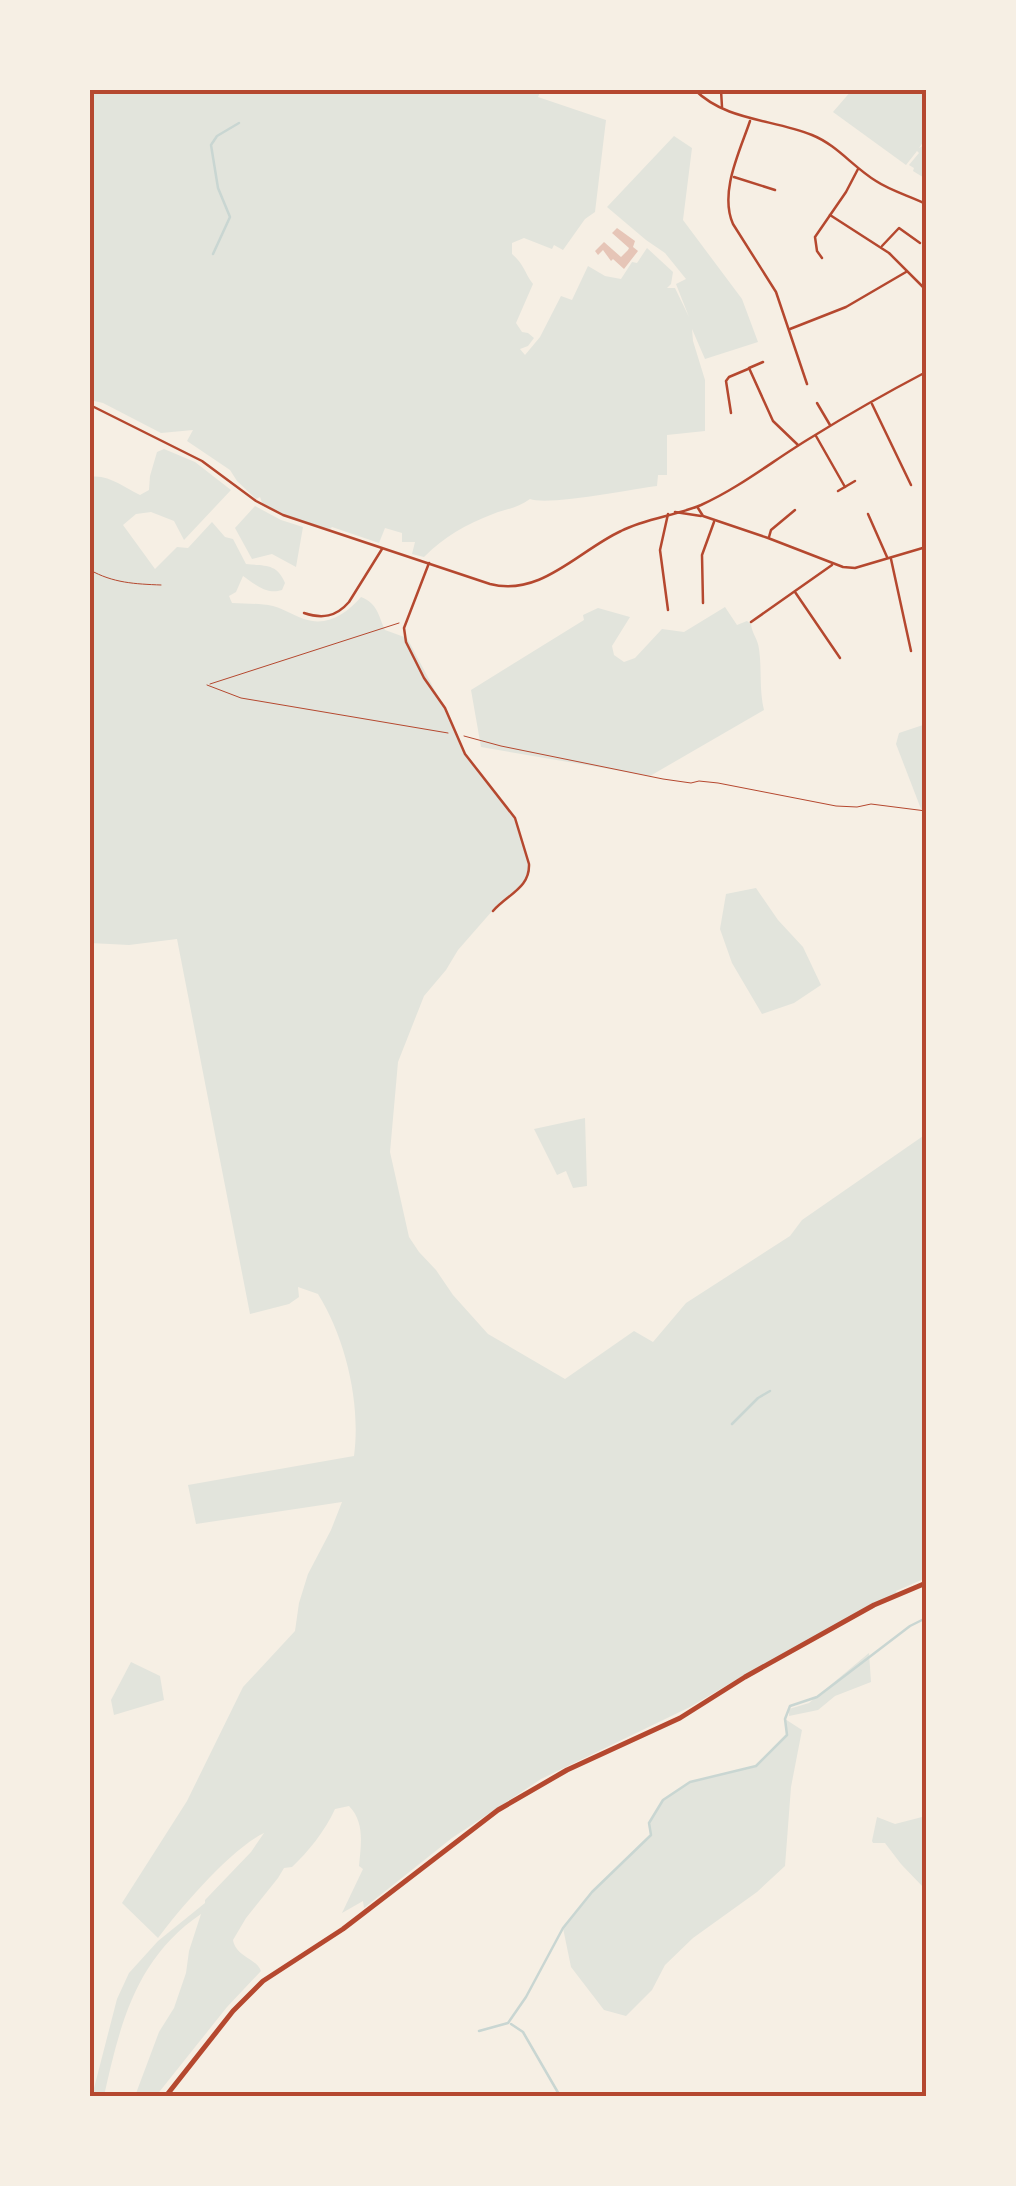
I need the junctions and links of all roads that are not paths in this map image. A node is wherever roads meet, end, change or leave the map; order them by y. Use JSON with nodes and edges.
{"nodes":[{"id":1,"x":694,"y":90,"type":"edge"},
{"id":2,"x":721,"y":90,"type":"edge"},
{"id":3,"x":722,"y":107,"type":"junction"},
{"id":4,"x":751,"y":119,"type":"junction"},
{"id":5,"x":859,"y":168,"type":"junction"},
{"id":6,"x":732,"y":177,"type":"junction"},
{"id":7,"x":775,"y":190,"type":"dead end"},
{"id":8,"x":926,"y":204,"type":"edge"},
{"id":9,"x":830,"y":216,"type":"junction"},
{"id":10,"x":920,"y":243,"type":"dead end"},
{"id":11,"x":881,"y":248,"type":"junction"},
{"id":12,"x":822,"y":258,"type":"dead end"},
{"id":13,"x":906,"y":272,"type":"junction"},
{"id":14,"x":926,"y":290,"type":"edge"},
{"id":15,"x":789,"y":330,"type":"junction"},
{"id":16,"x":763,"y":362,"type":"dead end"},
{"id":17,"x":749,"y":368,"type":"junction"},
{"id":18,"x":926,"y":372,"type":"edge"},
{"id":19,"x":806,"y":384,"type":"dead end"},
{"id":20,"x":817,"y":403,"type":"dead end"},
{"id":21,"x":872,"y":404,"type":"junction"},
{"id":22,"x":90,"y":405,"type":"edge"},
{"id":23,"x":731,"y":413,"type":"dead end"},
{"id":24,"x":830,"y":426,"type":"junction"},
{"id":25,"x":815,"y":435,"type":"junction"},
{"id":26,"x":798,"y":446,"type":"junction"},
{"id":27,"x":854,"y":481,"type":"dead end"},
{"id":28,"x":911,"y":485,"type":"dead end"},
{"id":29,"x":845,"y":486,"type":"junction"},
{"id":30,"x":838,"y":490,"type":"dead end"},
{"id":31,"x":698,"y":506,"type":"junction"},
{"id":32,"x":795,"y":510,"type":"dead end"},
{"id":33,"x":675,"y":512,"type":"junction"},
{"id":34,"x":668,"y":514,"type":"junction"},
{"id":35,"x":868,"y":514,"type":"dead end"},
{"id":36,"x":703,"y":516,"type":"junction"},
{"id":37,"x":714,"y":520,"type":"junction"},
{"id":38,"x":768,"y":538,"type":"junction"},
{"id":39,"x":926,"y":547,"type":"edge"},
{"id":40,"x":382,"y":548,"type":"junction"},
{"id":41,"x":889,"y":558,"type":"junction"},
{"id":42,"x":428,"y":563,"type":"junction"},
{"id":43,"x":832,"y":565,"type":"junction"},
{"id":44,"x":794,"y":591,"type":"junction"},
{"id":45,"x":703,"y":603,"type":"dead end"},
{"id":46,"x":668,"y":610,"type":"dead end"},
{"id":47,"x":304,"y":613,"type":"dead end"},
{"id":48,"x":750,"y":622,"type":"dead end"},
{"id":49,"x":911,"y":651,"type":"dead end"},
{"id":50,"x":840,"y":658,"type":"dead end"},
{"id":51,"x":493,"y":911,"type":"dead end"},
{"id":52,"x":926,"y":1583,"type":"edge"},
{"id":53,"x":166,"y":2096,"type":"edge"}],
"edges":[{"from":1,"to":3,"type":"street"},
{"from":2,"to":3,"type":"street"},
{"from":3,"to":4,"type":"street"},
{"from":4,"to":5,"type":"street"},
{"from":4,"to":6,"type":"street"},
{"from":5,"to":8,"type":"street"},
{"from":5,"to":9,"type":"street"},
{"from":6,"to":7,"type":"street"},
{"from":6,"to":15,"type":"street"},
{"from":9,"to":11,"type":"street"},
{"from":9,"to":12,"type":"street"},
{"from":10,"to":11,"type":"street"},
{"from":11,"to":13,"type":"street"},
{"from":13,"to":14,"type":"street"},
{"from":13,"to":15,"type":"street"},
{"from":15,"to":19,"type":"street"},
{"from":16,"to":17,"type":"street"},
{"from":17,"to":23,"type":"street"},
{"from":17,"to":26,"type":"street"},
{"from":18,"to":21,"type":"street"},
{"from":20,"to":24,"type":"street"},
{"from":21,"to":24,"type":"street"},
{"from":21,"to":28,"type":"street"},
{"from":22,"to":40,"type":"street"},
{"from":24,"to":25,"type":"street"},
{"from":25,"to":26,"type":"street"},
{"from":25,"to":29,"type":"street"},
{"from":26,"to":31,"type":"street"},
{"from":27,"to":29,"type":"street"},
{"from":29,"to":30,"type":"street"},
{"from":31,"to":33,"type":"street"},
{"from":31,"to":36,"type":"street"},
{"from":32,"to":38,"type":"street"},
{"from":33,"to":34,"type":"street"},
{"from":33,"to":36,"type":"street"},
{"from":34,"to":42,"type":"street"},
{"from":34,"to":46,"type":"street"},
{"from":35,"to":41,"type":"street"},
{"from":36,"to":37,"type":"street"},
{"from":37,"to":38,"type":"street"},
{"from":37,"to":45,"type":"street"},
{"from":38,"to":43,"type":"street"},
{"from":39,"to":41,"type":"street"},
{"from":40,"to":42,"type":"street"},
{"from":40,"to":47,"type":"street"},
{"from":41,"to":43,"type":"street"},
{"from":41,"to":49,"type":"street"},
{"from":42,"to":51,"type":"street"},
{"from":43,"to":44,"type":"street"},
{"from":44,"to":48,"type":"street"},
{"from":44,"to":50,"type":"street"},
{"from":52,"to":53,"type":"main road"}]}
